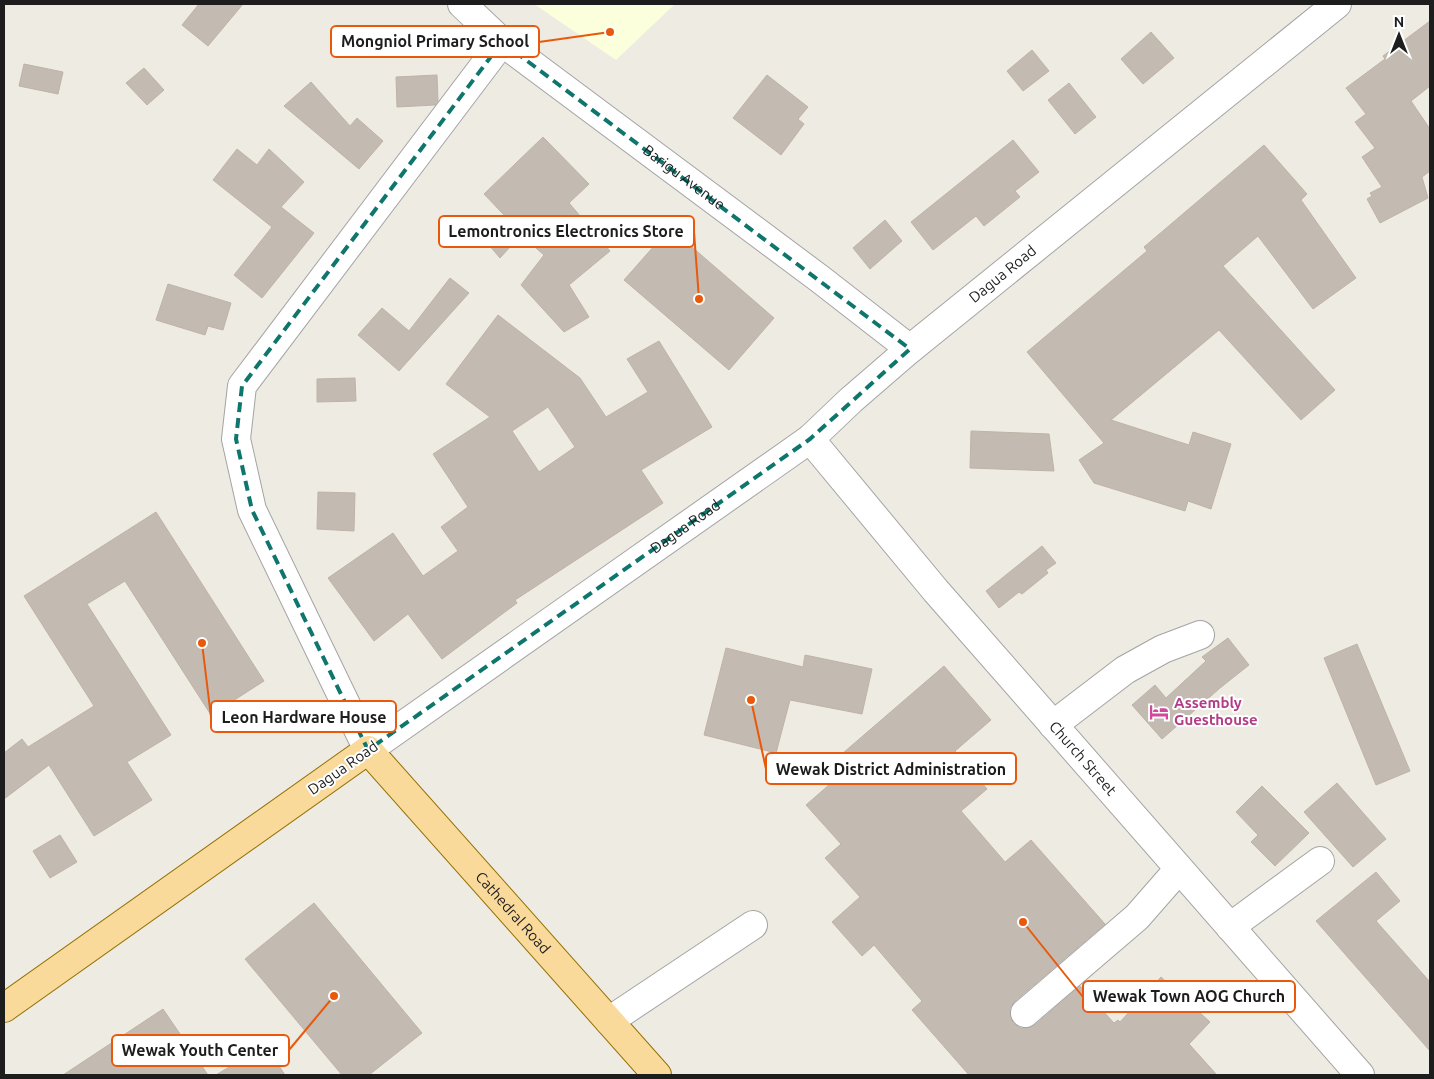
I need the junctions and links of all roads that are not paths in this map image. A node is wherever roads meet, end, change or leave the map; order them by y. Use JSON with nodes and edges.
{"nodes":[{"id":1,"x":462,"y":4,"type":"edge"},
{"id":2,"x":1337,"y":4,"type":"edge"},
{"id":3,"x":502,"y":42,"type":"junction"},
{"id":4,"x":910,"y":349,"type":"junction"},
{"id":5,"x":810,"y":439,"type":"junction"},
{"id":6,"x":1200,"y":636,"type":"dead end"},
{"id":7,"x":1053,"y":725,"type":"junction"},
{"id":8,"x":368,"y":750,"type":"junction"},
{"id":9,"x":1320,"y":861,"type":"dead end"},
{"id":10,"x":1179,"y":869,"type":"junction"},
{"id":11,"x":752,"y":926,"type":"dead end"},
{"id":12,"x":1230,"y":927,"type":"junction"},
{"id":13,"x":4,"y":1008,"type":"edge"},
{"id":14,"x":1025,"y":1013,"type":"dead end"},
{"id":15,"x":609,"y":1021,"type":"junction"},
{"id":16,"x":657,"y":1075,"type":"edge"},
{"id":17,"x":1360,"y":1075,"type":"edge"}],
"edges":[{"from":1,"to":3,"type":"street","name":"Barigu Avenue"},
{"from":2,"to":4,"type":"street","name":"Dagua Road"},
{"from":3,"to":4,"type":"street","name":"Barigu Avenue"},
{"from":3,"to":8,"type":"street"},
{"from":4,"to":5,"type":"street","name":"Dagua Road"},
{"from":5,"to":7,"type":"street","name":"Church Street"},
{"from":5,"to":8,"type":"street","name":"Dagua Road"},
{"from":6,"to":7,"type":"street"},
{"from":7,"to":10,"type":"street","name":"Church Street"},
{"from":8,"to":13,"type":"main road","name":"Dagua Road"},
{"from":8,"to":15,"type":"main road","name":"Cathedral Road"},
{"from":9,"to":12,"type":"street"},
{"from":10,"to":12,"type":"street","name":"Church Street"},
{"from":10,"to":14,"type":"street"},
{"from":11,"to":15,"type":"street"},
{"from":12,"to":17,"type":"street","name":"Church Street"},
{"from":15,"to":16,"type":"main road","name":"Cathedral Road"}]}
